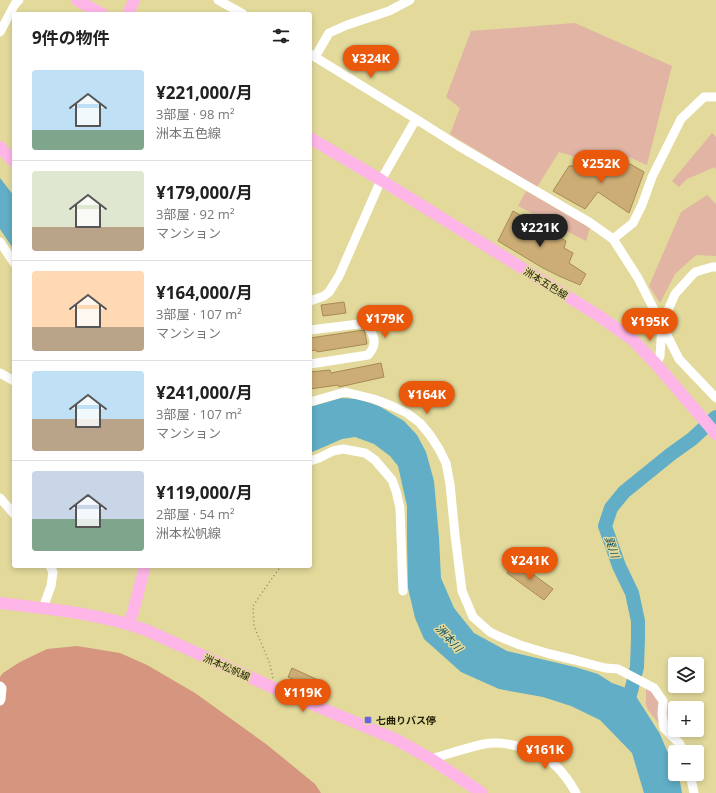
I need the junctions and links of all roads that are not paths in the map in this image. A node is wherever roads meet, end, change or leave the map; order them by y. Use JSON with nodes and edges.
{"nodes":[{"id":1,"x":19,"y":0,"type":"edge"},
{"id":2,"x":77,"y":0,"type":"edge"},
{"id":3,"x":134,"y":0,"type":"edge"},
{"id":4,"x":218,"y":0,"type":"edge"},
{"id":5,"x":410,"y":0,"type":"edge"},
{"id":6,"x":98,"y":12,"type":"edge"},
{"id":7,"x":129,"y":12,"type":"edge"},
{"id":8,"x":239,"y":12,"type":"edge"},
{"id":9,"x":0,"y":32,"type":"edge"},
{"id":10,"x":312,"y":56,"type":"edge"},
{"id":11,"x":716,"y":97,"type":"edge"},
{"id":12,"x":416,"y":119,"type":"junction"},
{"id":13,"x":312,"y":139,"type":"edge"},
{"id":14,"x":0,"y":147,"type":"edge"},
{"id":15,"x":12,"y":160,"type":"edge"},
{"id":16,"x":382,"y":180,"type":"junction"},
{"id":17,"x":613,"y":239,"type":"junction"},
{"id":18,"x":0,"y":242,"type":"edge"},
{"id":19,"x":12,"y":260,"type":"edge"},
{"id":20,"x":716,"y":267,"type":"edge"},
{"id":21,"x":312,"y":301,"type":"edge"},
{"id":22,"x":662,"y":324,"type":"junction"},
{"id":23,"x":312,"y":330,"type":"edge"},
{"id":24,"x":312,"y":364,"type":"edge"},
{"id":25,"x":656,"y":364,"type":"junction"},
{"id":26,"x":0,"y":373,"type":"edge"},
{"id":27,"x":12,"y":380,"type":"edge"},
{"id":28,"x":716,"y":398,"type":"edge"},
{"id":29,"x":312,"y":401,"type":"edge"},
{"id":30,"x":714,"y":433,"type":"edge"},
{"id":31,"x":312,"y":460,"type":"edge"},
{"id":32,"x":0,"y":498,"type":"edge"},
{"id":33,"x":12,"y":512,"type":"edge"},
{"id":34,"x":51,"y":568,"type":"edge"},
{"id":35,"x":144,"y":568,"type":"edge"},
{"id":36,"x":403,"y":591,"type":"dead end"},
{"id":37,"x":0,"y":603,"type":"edge"},
{"id":38,"x":44,"y":608,"type":"junction"},
{"id":39,"x":128,"y":624,"type":"junction"},
{"id":40,"x":0,"y":686,"type":"edge"},
{"id":41,"x":0,"y":701,"type":"edge"},
{"id":42,"x":680,"y":745,"type":"edge"},
{"id":43,"x":431,"y":759,"type":"junction"},
{"id":44,"x":691,"y":781,"type":"edge"},
{"id":45,"x":482,"y":793,"type":"edge"},
{"id":46,"x":576,"y":793,"type":"edge"},
{"id":47,"x":694,"y":793,"type":"edge"}],
"edges":[{"from":1,"to":9,"type":"street"},
{"from":2,"to":6,"type":"main road"},
{"from":3,"to":7,"type":"main road"},
{"from":4,"to":8,"type":"street"},
{"from":5,"to":10,"type":"street"},
{"from":10,"to":12,"type":"street"},
{"from":11,"to":17,"type":"street"},
{"from":12,"to":16,"type":"street"},
{"from":12,"to":17,"type":"street"},
{"from":13,"to":16,"type":"main road","name":"洲本五色線"},
{"from":14,"to":15,"type":"main road"},
{"from":16,"to":21,"type":"street"},
{"from":16,"to":25,"type":"main road","name":"洲本五色線"},
{"from":17,"to":22,"type":"street"},
{"from":18,"to":19,"type":"street"},
{"from":20,"to":22,"type":"street"},
{"from":22,"to":25,"type":"street"},
{"from":22,"to":28,"type":"street"},
{"from":23,"to":24,"type":"street"},
{"from":25,"to":30,"type":"main road","name":"洲本五色線"},
{"from":26,"to":27,"type":"street"},
{"from":29,"to":42,"type":"street"},
{"from":31,"to":36,"type":"street"},
{"from":32,"to":33,"type":"street"},
{"from":34,"to":38,"type":"street"},
{"from":35,"to":39,"type":"main road"},
{"from":37,"to":38,"type":"main road","name":"洲本松帆線"},
{"from":38,"to":39,"type":"main road","name":"洲本松帆線"},
{"from":39,"to":43,"type":"main road","name":"洲本松帆線"},
{"from":40,"to":41,"type":"street"},
{"from":43,"to":45,"type":"main road","name":"洲本松帆線"},
{"from":43,"to":46,"type":"street"},
{"from":44,"to":47,"type":"street"}]}
